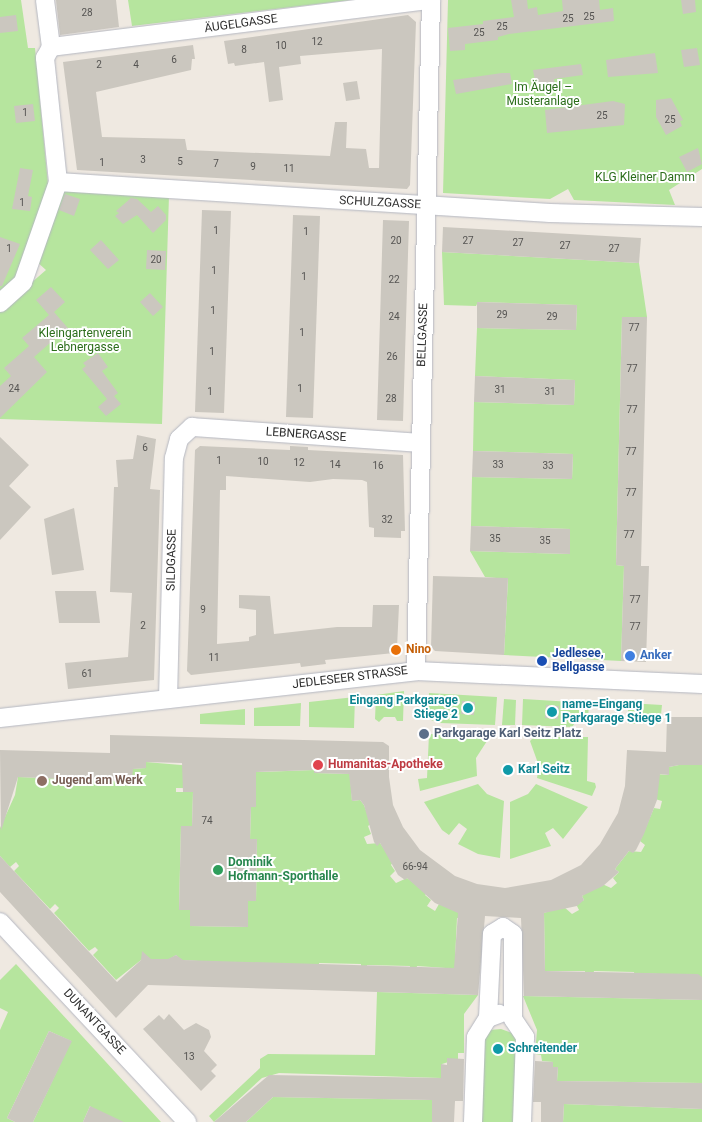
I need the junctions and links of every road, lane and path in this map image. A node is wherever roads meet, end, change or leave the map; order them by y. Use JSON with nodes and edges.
{"nodes":[{"id":1,"x":45,"y":0,"type":"edge"},
{"id":2,"x":431,"y":0,"type":"edge"},
{"id":3,"x":51,"y":47,"type":"junction"},
{"id":4,"x":58,"y":182,"type":"junction"},
{"id":5,"x":428,"y":206,"type":"junction"},
{"id":6,"x":702,"y":217,"type":"edge"},
{"id":7,"x":0,"y":303,"type":"edge"},
{"id":8,"x":192,"y":427,"type":"joint"},
{"id":9,"x":419,"y":443,"type":"junction"},
{"id":10,"x":416,"y":671,"type":"junction"},
{"id":11,"x":702,"y":684,"type":"edge"},
{"id":12,"x":168,"y":699,"type":"junction"},
{"id":13,"x":0,"y":718,"type":"edge"},
{"id":14,"x":0,"y":922,"type":"edge"},
{"id":15,"x":488,"y":1018,"type":"junction"},
{"id":16,"x":513,"y":1019,"type":"junction"},
{"id":17,"x":187,"y":1122,"type":"edge"},
{"id":18,"x":473,"y":1122,"type":"edge"},
{"id":19,"x":522,"y":1122,"type":"edge"}],
"edges":[{"from":1,"to":3,"type":"street"},
{"from":2,"to":3,"type":"street","name":"ÄUGELGASSE"},
{"from":2,"to":5,"type":"street","name":"BELLGASSE"},
{"from":3,"to":4,"type":"street"},
{"from":4,"to":5,"type":"street","name":"SCHULZGASSE"},
{"from":4,"to":7,"type":"street"},
{"from":5,"to":6,"type":"street","name":"SCHULZGASSE"},
{"from":5,"to":9,"type":"street","name":"BELLGASSE"},
{"from":8,"to":9,"type":"street","name":"LEBNERGASSE"},
{"from":8,"to":12,"type":"street","name":"SILDGASSE"},
{"from":9,"to":10,"type":"street","name":"BELLGASSE"},
{"from":10,"to":11,"type":"street","name":"JEDLESEER STRASSE"},
{"from":10,"to":12,"type":"street","name":"JEDLESEER STRASSE"},
{"from":12,"to":13,"type":"street","name":"JEDLESEER STRASSE"},
{"from":14,"to":17,"type":"street","name":"DUNANTGASSE"},
{"from":15,"to":16,"type":"street"},
{"from":15,"to":16,"type":"street"},
{"from":15,"to":18,"type":"street"},
{"from":16,"to":19,"type":"street"}]}
